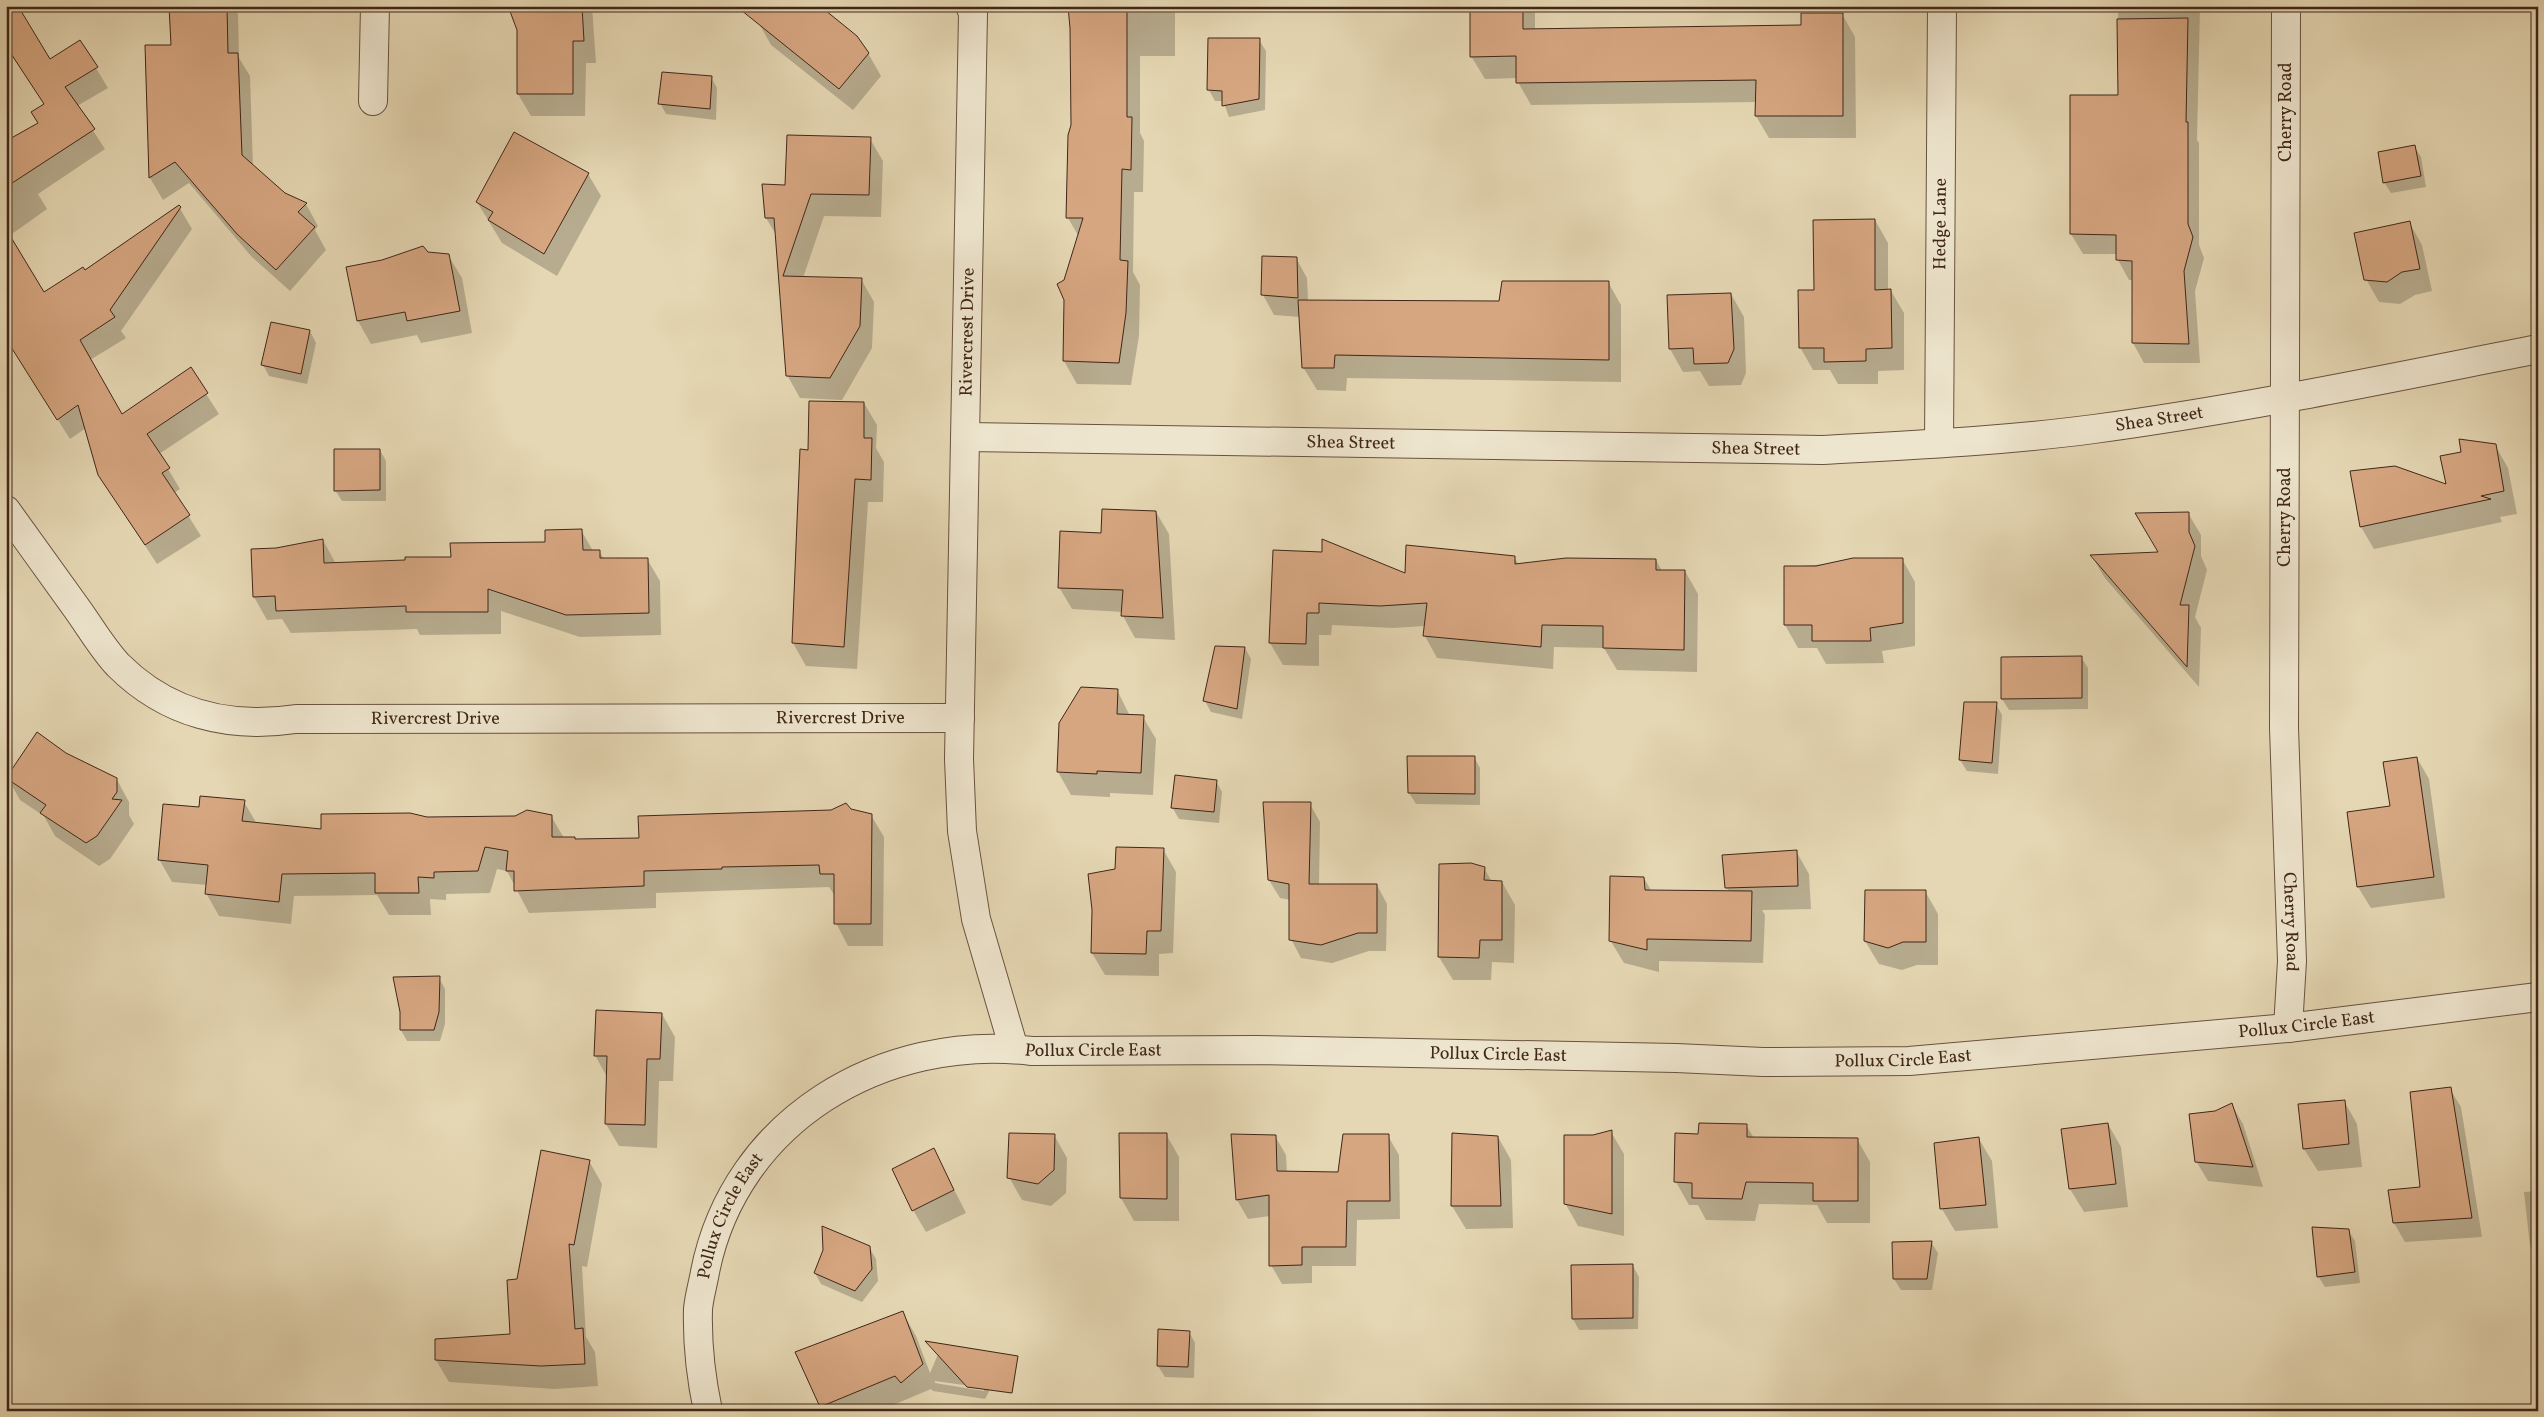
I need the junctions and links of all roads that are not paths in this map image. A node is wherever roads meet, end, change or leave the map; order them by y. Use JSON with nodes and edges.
{"nodes":[{"id":1,"x":375,"y":6,"type":"edge"},
{"id":2,"x":970,"y":6,"type":"edge"},
{"id":3,"x":1942,"y":6,"type":"edge"},
{"id":4,"x":2286,"y":6,"type":"edge"},
{"id":5,"x":373,"y":101,"type":"dead end"},
{"id":6,"x":2538,"y":349,"type":"edge"},
{"id":7,"x":2286,"y":398,"type":"junction"},
{"id":8,"x":966,"y":437,"type":"junction"},
{"id":9,"x":1939,"y":443,"type":"junction"},
{"id":10,"x":6,"y":510,"type":"edge"},
{"id":11,"x":960,"y":718,"type":"junction"},
{"id":12,"x":2538,"y":997,"type":"edge"},
{"id":13,"x":2288,"y":1028,"type":"junction"},
{"id":14,"x":1014,"y":1049,"type":"junction"},
{"id":15,"x":708,"y":1411,"type":"edge"}],
"edges":[{"from":1,"to":5,"type":"street"},
{"from":2,"to":8,"type":"street","name":"Rivercrest Drive"},
{"from":3,"to":9,"type":"street","name":"Hedge Lane"},
{"from":4,"to":7,"type":"street","name":"Cherry Road"},
{"from":6,"to":7,"type":"street","name":"Shea Street"},
{"from":7,"to":9,"type":"street","name":"Shea Street"},
{"from":7,"to":13,"type":"street","name":"Cherry Road"},
{"from":8,"to":9,"type":"street","name":"Shea Street"},
{"from":8,"to":11,"type":"street","name":"Rivercrest Drive"},
{"from":10,"to":11,"type":"street","name":"Rivercrest Drive"},
{"from":11,"to":14,"type":"street","name":"Rivercrest Drive"},
{"from":12,"to":13,"type":"street","name":"Pollux Circle East"},
{"from":13,"to":14,"type":"street","name":"Pollux Circle East"},
{"from":14,"to":15,"type":"street","name":"Pollux Circle East"}]}
